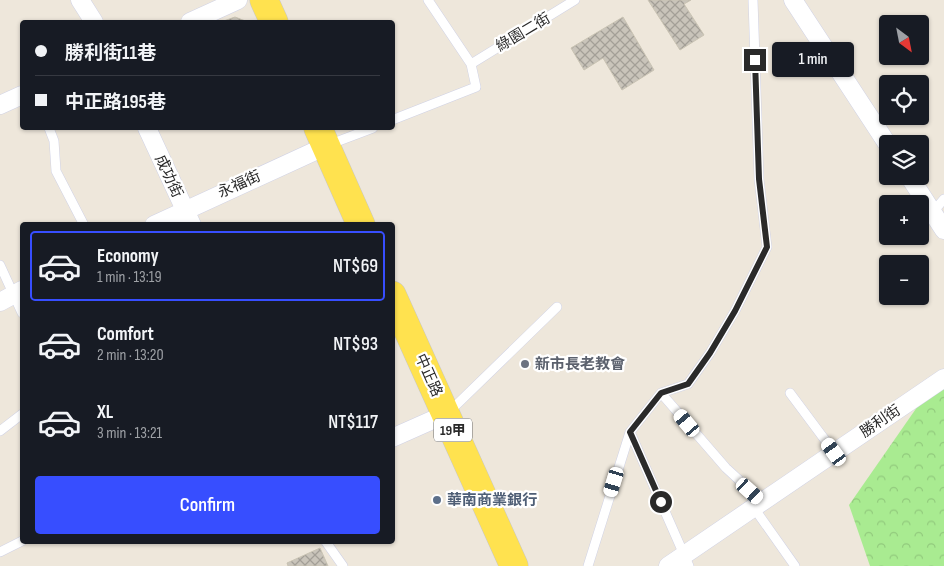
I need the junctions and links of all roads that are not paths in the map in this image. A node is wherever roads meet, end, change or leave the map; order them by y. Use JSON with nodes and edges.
{"nodes":[{"id":1,"x":80,"y":0,"type":"edge"},
{"id":2,"x":238,"y":0,"type":"edge"},
{"id":3,"x":264,"y":0,"type":"edge"},
{"id":4,"x":428,"y":0,"type":"edge"},
{"id":5,"x":575,"y":0,"type":"edge"},
{"id":6,"x":753,"y":0,"type":"edge"},
{"id":7,"x":792,"y":0,"type":"edge"},
{"id":8,"x":93,"y":20,"type":"edge"},
{"id":9,"x":194,"y":20,"type":"edge"},
{"id":10,"x":273,"y":20,"type":"edge"},
{"id":11,"x":471,"y":64,"type":"junction"},
{"id":12,"x":20,"y":96,"type":"edge"},
{"id":13,"x":0,"y":105,"type":"edge"},
{"id":14,"x":395,"y":119,"type":"edge"},
{"id":15,"x":50,"y":130,"type":"edge"},
{"id":16,"x":147,"y":130,"type":"edge"},
{"id":17,"x":361,"y":130,"type":"edge"},
{"id":18,"x":881,"y":135,"type":"edge"},
{"id":19,"x":322,"y":137,"type":"edge"},
{"id":20,"x":918,"y":185,"type":"edge"},
{"id":21,"x":939,"y":205,"type":"edge"},
{"id":22,"x":188,"y":217,"type":"edge"},
{"id":23,"x":82,"y":222,"type":"edge"},
{"id":24,"x":167,"y":222,"type":"edge"},
{"id":25,"x":360,"y":222,"type":"edge"},
{"id":26,"x":944,"y":230,"type":"edge"},
{"id":27,"x":0,"y":265,"type":"edge"},
{"id":28,"x":12,"y":296,"type":"edge"},
{"id":29,"x":395,"y":302,"type":"edge"},
{"id":30,"x":557,"y":307,"type":"dead end"},
{"id":31,"x":20,"y":309,"type":"edge"},
{"id":32,"x":944,"y":378,"type":"edge"},
{"id":33,"x":661,"y":393,"type":"junction"},
{"id":34,"x":790,"y":393,"type":"dead end"},
{"id":35,"x":446,"y":414,"type":"junction"},
{"id":36,"x":20,"y":416,"type":"edge"},
{"id":37,"x":0,"y":431,"type":"edge"},
{"id":38,"x":630,"y":432,"type":"junction"},
{"id":39,"x":395,"y":437,"type":"edge"},
{"id":40,"x":834,"y":452,"type":"junction"},
{"id":41,"x":758,"y":505,"type":"junction"},
{"id":42,"x":20,"y":542,"type":"edge"},
{"id":43,"x":327,"y":544,"type":"edge"},
{"id":44,"x":0,"y":552,"type":"edge"},
{"id":45,"x":686,"y":560,"type":"edge"},
{"id":46,"x":343,"y":566,"type":"edge"},
{"id":47,"x":514,"y":566,"type":"edge"},
{"id":48,"x":588,"y":566,"type":"edge"},
{"id":49,"x":668,"y":566,"type":"edge"},
{"id":50,"x":795,"y":566,"type":"edge"}],
"edges":[{"from":1,"to":8,"type":"street"},
{"from":2,"to":9,"type":"street"},
{"from":3,"to":10,"type":"main road"},
{"from":4,"to":11,"type":"lane"},
{"from":5,"to":11,"type":"lane","name":"綠園二街"},
{"from":6,"to":33,"type":"lane"},
{"from":7,"to":18,"type":"street"},
{"from":11,"to":14,"type":"lane"},
{"from":12,"to":13,"type":"street"},
{"from":15,"to":23,"type":"lane"},
{"from":16,"to":22,"type":"street","name":"成功街"},
{"from":17,"to":19,"type":"lane"},
{"from":19,"to":22,"type":"street","name":"永福街"},
{"from":19,"to":25,"type":"main road"},
{"from":20,"to":21,"type":"street"},
{"from":21,"to":26,"type":"street"},
{"from":22,"to":24,"type":"street","name":"永福街"},
{"from":27,"to":28,"type":"lane"},
{"from":28,"to":31,"type":"lane"},
{"from":29,"to":35,"type":"main road","name":"中正路","number":"19甲"},
{"from":30,"to":35,"type":"lane"},
{"from":32,"to":40,"type":"street","name":"勝利街"},
{"from":33,"to":38,"type":"lane"},
{"from":33,"to":41,"type":"lane"},
{"from":34,"to":40,"type":"lane"},
{"from":35,"to":39,"type":"street"},
{"from":35,"to":47,"type":"main road","name":"中正路","number":"19甲"},
{"from":36,"to":37,"type":"lane"},
{"from":38,"to":45,"type":"lane"},
{"from":38,"to":48,"type":"lane"},
{"from":40,"to":41,"type":"street","name":"勝利街"},
{"from":41,"to":45,"type":"street","name":"勝利街"},
{"from":41,"to":50,"type":"lane"},
{"from":42,"to":44,"type":"lane"},
{"from":43,"to":46,"type":"lane"},
{"from":45,"to":49,"type":"street","name":"勝利街"}]}
